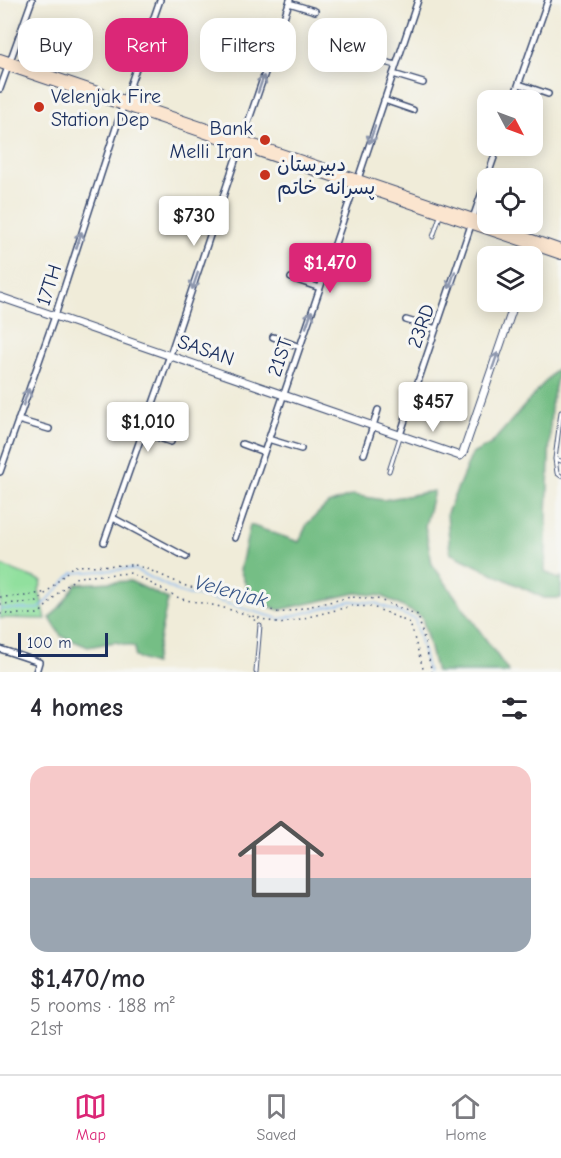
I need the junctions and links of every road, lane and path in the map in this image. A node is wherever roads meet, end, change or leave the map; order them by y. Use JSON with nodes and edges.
{"nodes":[{"id":1,"x":32,"y":0,"type":"edge"},
{"id":2,"x":160,"y":0,"type":"edge"},
{"id":3,"x":418,"y":0,"type":"edge"},
{"id":4,"x":548,"y":0,"type":"edge"},
{"id":5,"x":290,"y":1,"type":"edge"},
{"id":6,"x":315,"y":11,"type":"dead end"},
{"id":7,"x":0,"y":57,"type":"edge"},
{"id":8,"x":387,"y":63,"type":"edge"},
{"id":9,"x":6,"y":64,"type":"edge"},
{"id":10,"x":396,"y":66,"type":"junction"},
{"id":11,"x":393,"y":74,"type":"junction"},
{"id":12,"x":423,"y":83,"type":"dead end"},
{"id":13,"x":519,"y":84,"type":"junction"},
{"id":14,"x":0,"y":89,"type":"edge"},
{"id":15,"x":517,"y":90,"type":"edge"},
{"id":16,"x":548,"y":94,"type":"dead end"},
{"id":17,"x":384,"y":100,"type":"junction"},
{"id":18,"x":124,"y":103,"type":"junction"},
{"id":19,"x":413,"y":110,"type":"dead end"},
{"id":20,"x":241,"y":143,"type":"junction"},
{"id":21,"x":495,"y":156,"type":"edge"},
{"id":22,"x":356,"y":182,"type":"junction"},
{"id":23,"x":441,"y":214,"type":"junction"},
{"id":24,"x":472,"y":221,"type":"junction"},
{"id":25,"x":477,"y":222,"type":"edge"},
{"id":26,"x":519,"y":234,"type":"edge"},
{"id":27,"x":433,"y":237,"type":"dead end"},
{"id":28,"x":534,"y":246,"type":"edge"},
{"id":29,"x":561,"y":249,"type":"edge"},
{"id":30,"x":543,"y":250,"type":"edge"},
{"id":31,"x":561,"y":257,"type":"edge"},
{"id":32,"x":291,"y":278,"type":"dead end"},
{"id":33,"x":320,"y":288,"type":"junction"},
{"id":34,"x":0,"y":297,"type":"edge"},
{"id":35,"x":512,"y":312,"type":"edge"},
{"id":36,"x":54,"y":316,"type":"junction"},
{"id":37,"x":406,"y":320,"type":"dead end"},
{"id":38,"x":436,"y":329,"type":"junction"},
{"id":39,"x":273,"y":337,"type":"dead end"},
{"id":40,"x":300,"y":347,"type":"junction"},
{"id":41,"x":170,"y":355,"type":"junction"},
{"id":42,"x":283,"y":395,"type":"junction"},
{"id":43,"x":378,"y":410,"type":"dead end"},
{"id":44,"x":561,"y":412,"type":"edge"},
{"id":45,"x":561,"y":417,"type":"edge"},
{"id":46,"x":18,"y":420,"type":"junction"},
{"id":47,"x":374,"y":426,"type":"junction"},
{"id":48,"x":49,"y":429,"type":"dead end"},
{"id":49,"x":142,"y":432,"type":"junction"},
{"id":50,"x":560,"y":432,"type":"edge"},
{"id":51,"x":400,"y":435,"type":"junction"},
{"id":52,"x":268,"y":439,"type":"junction"},
{"id":53,"x":171,"y":442,"type":"dead end"},
{"id":54,"x":242,"y":444,"type":"dead end"},
{"id":55,"x":0,"y":446,"type":"edge"},
{"id":56,"x":556,"y":446,"type":"junction"},
{"id":57,"x":561,"y":447,"type":"edge"},
{"id":58,"x":8,"y":449,"type":"junction"},
{"id":59,"x":301,"y":449,"type":"dead end"},
{"id":60,"x":264,"y":452,"type":"junction"},
{"id":61,"x":364,"y":454,"type":"dead end"},
{"id":62,"x":555,"y":459,"type":"junction"},
{"id":63,"x":561,"y":461,"type":"edge"},
{"id":64,"x":389,"y":471,"type":"dead end"},
{"id":65,"x":0,"y":472,"type":"edge"},
{"id":66,"x":561,"y":476,"type":"edge"},
{"id":67,"x":113,"y":518,"type":"junction"},
{"id":68,"x":235,"y":538,"type":"dead end"},
{"id":69,"x":104,"y":542,"type":"dead end"},
{"id":70,"x":186,"y":557,"type":"dead end"},
{"id":71,"x":49,"y":592,"type":"junction"},
{"id":72,"x":0,"y":597,"type":"edge"},
{"id":73,"x":0,"y":604,"type":"edge"},
{"id":74,"x":0,"y":614,"type":"edge"},
{"id":75,"x":248,"y":615,"type":"junction"},
{"id":76,"x":260,"y":625,"type":"joint"},
{"id":77,"x":0,"y":649,"type":"edge"},
{"id":78,"x":36,"y":672,"type":"edge"},
{"id":79,"x":256,"y":672,"type":"edge"},
{"id":80,"x":424,"y":672,"type":"edge"},
{"id":81,"x":432,"y":672,"type":"edge"}],
"edges":[{"from":1,"to":9,"type":"street"},
{"from":2,"to":18,"type":"street","name":"17TH"},
{"from":3,"to":10,"type":"street","name":"21ST"},
{"from":4,"to":13,"type":"street"},
{"from":5,"to":6,"type":"street"},
{"from":20,"to":5,"type":"street","one_way":true},
{"from":7,"to":9,"type":"main road"},
{"from":8,"to":10,"type":"street"},
{"from":9,"to":14,"type":"street"},
{"from":9,"to":18,"type":"main road"},
{"from":10,"to":11,"type":"street","name":"21ST"},
{"from":11,"to":12,"type":"street"},
{"from":11,"to":17,"type":"street","name":"21ST"},
{"from":13,"to":15,"type":"street"},
{"from":13,"to":16,"type":"street"},
{"from":17,"to":19,"type":"street"},
{"from":17,"to":22,"type":"street","name":"21ST","one_way":true},
{"from":18,"to":20,"type":"main road"},
{"from":36,"to":18,"type":"street","name":"17TH","one_way":true},
{"from":20,"to":22,"type":"main road"},
{"from":20,"to":41,"type":"street","one_way":true},
{"from":21,"to":24,"type":"street","name":"23RD"},
{"from":22,"to":23,"type":"main road"},
{"from":22,"to":24,"type":"main road"},
{"from":22,"to":33,"type":"street","name":"21ST"},
{"from":23,"to":24,"type":"main road"},
{"from":23,"to":27,"type":"lane"},
{"from":24,"to":25,"type":"main road"},
{"from":24,"to":28,"type":"main road"},
{"from":24,"to":38,"type":"street","name":"23RD","one_way":true},
{"from":26,"to":29,"type":"main road"},
{"from":30,"to":31,"type":"main road"},
{"from":32,"to":33,"type":"street"},
{"from":40,"to":33,"type":"street","name":"21ST","one_way":true},
{"from":34,"to":36,"type":"street","name":"SASAN"},
{"from":51,"to":35,"type":"street","name":"SASAN","one_way":true},
{"from":36,"to":41,"type":"street","name":"SASAN"},
{"from":46,"to":36,"type":"street","name":"17TH","one_way":true},
{"from":37,"to":38,"type":"street"},
{"from":38,"to":51,"type":"street","name":"23RD"},
{"from":39,"to":40,"type":"street"},
{"from":40,"to":42,"type":"street","name":"21ST"},
{"from":41,"to":42,"type":"street","name":"SASAN"},
{"from":41,"to":49,"type":"street"},
{"from":42,"to":47,"type":"street","name":"SASAN"},
{"from":42,"to":52,"type":"street","name":"21ST"},
{"from":43,"to":47,"type":"street"},
{"from":44,"to":45,"type":"lane"},
{"from":45,"to":50,"type":"lane"},
{"from":46,"to":48,"type":"street"},
{"from":46,"to":58,"type":"street","name":"17TH"},
{"from":47,"to":51,"type":"street","name":"SASAN"},
{"from":47,"to":61,"type":"street"},
{"from":49,"to":53,"type":"street"},
{"from":49,"to":67,"type":"street"},
{"from":50,"to":56,"type":"lane"},
{"from":51,"to":64,"type":"lane","name":"23RD"},
{"from":52,"to":59,"type":"street"},
{"from":52,"to":60,"type":"street","name":"21ST"},
{"from":54,"to":60,"type":"street"},
{"from":55,"to":58,"type":"street"},
{"from":56,"to":57,"type":"lane"},
{"from":56,"to":62,"type":"lane"},
{"from":58,"to":65,"type":"street","name":"17TH"},
{"from":60,"to":68,"type":"street","name":"21ST"},
{"from":62,"to":63,"type":"lane"},
{"from":62,"to":66,"type":"lane"},
{"from":67,"to":69,"type":"street"},
{"from":67,"to":70,"type":"street"},
{"from":71,"to":72,"type":"path"},
{"from":71,"to":73,"type":"path"},
{"from":71,"to":81,"type":"path"},
{"from":74,"to":75,"type":"path"},
{"from":75,"to":76,"type":"path"},
{"from":75,"to":80,"type":"path"},
{"from":76,"to":79,"type":"lane"},
{"from":77,"to":78,"type":"street"}]}
